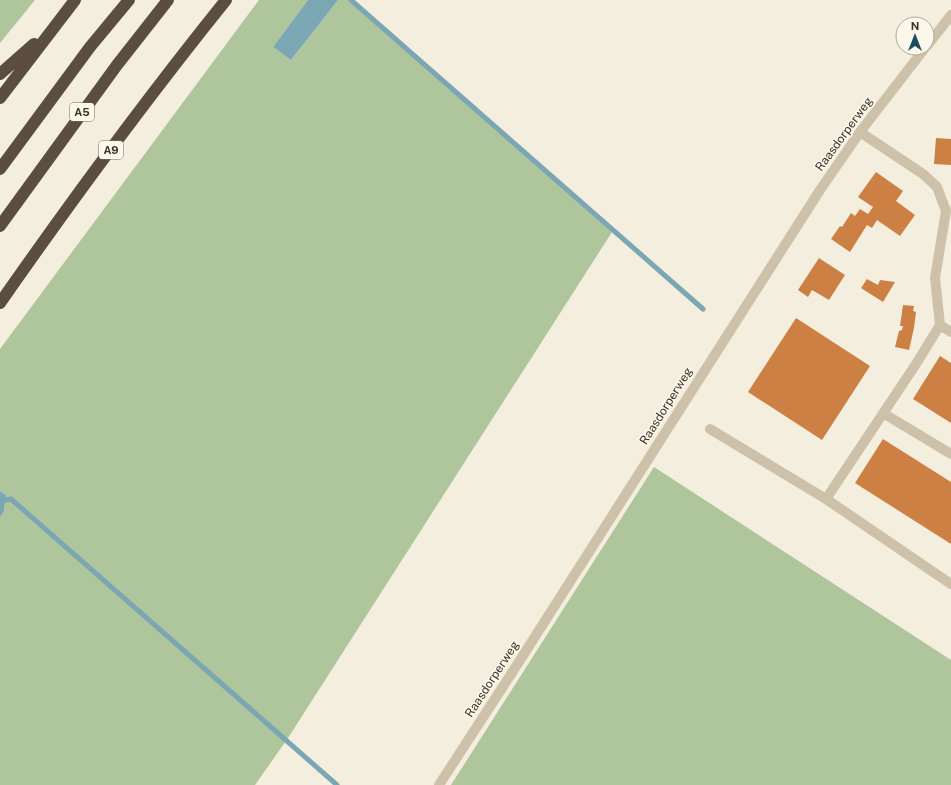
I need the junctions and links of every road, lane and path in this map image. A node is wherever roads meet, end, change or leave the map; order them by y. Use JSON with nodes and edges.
{"nodes":[{"id":1,"x":75,"y":0,"type":"edge"},
{"id":2,"x":129,"y":0,"type":"edge"},
{"id":3,"x":168,"y":0,"type":"edge"},
{"id":4,"x":226,"y":0,"type":"edge"},
{"id":5,"x":951,"y":15,"type":"edge"},
{"id":6,"x":54,"y":26,"type":"junction"},
{"id":7,"x":935,"y":35,"type":"edge"},
{"id":8,"x":919,"y":56,"type":"edge"},
{"id":9,"x":0,"y":74,"type":"edge"},
{"id":10,"x":0,"y":98,"type":"edge"},
{"id":11,"x":860,"y":132,"type":"junction"},
{"id":12,"x":0,"y":170,"type":"edge"},
{"id":13,"x":0,"y":226,"type":"edge"},
{"id":14,"x":947,"y":236,"type":"edge"},
{"id":15,"x":0,"y":303,"type":"edge"},
{"id":16,"x":940,"y":326,"type":"junction"},
{"id":17,"x":951,"y":327,"type":"edge"},
{"id":18,"x":951,"y":332,"type":"edge"},
{"id":19,"x":883,"y":413,"type":"junction"},
{"id":20,"x":710,"y":429,"type":"dead end"},
{"id":21,"x":951,"y":454,"type":"edge"},
{"id":22,"x":826,"y":499,"type":"junction"},
{"id":23,"x":951,"y":584,"type":"edge"},
{"id":24,"x":438,"y":785,"type":"edge"}],
"edges":[{"from":1,"to":6,"type":"highway"},
{"from":2,"to":12,"type":"highway","number":"A5"},
{"from":3,"to":13,"type":"highway","number":"A5"},
{"from":4,"to":15,"type":"highway","number":"A9"},
{"from":5,"to":7,"type":"street","name":"Raasdorperweg"},
{"from":6,"to":9,"type":"highway"},
{"from":6,"to":10,"type":"highway"},
{"from":8,"to":11,"type":"street","name":"Raasdorperweg"},
{"from":11,"to":14,"type":"street"},
{"from":11,"to":24,"type":"street","name":"Raasdorperweg"},
{"from":14,"to":16,"type":"street"},
{"from":16,"to":17,"type":"street"},
{"from":16,"to":18,"type":"street"},
{"from":16,"to":19,"type":"street"},
{"from":19,"to":21,"type":"street"},
{"from":19,"to":22,"type":"street"},
{"from":20,"to":22,"type":"street"},
{"from":22,"to":23,"type":"street"}]}
